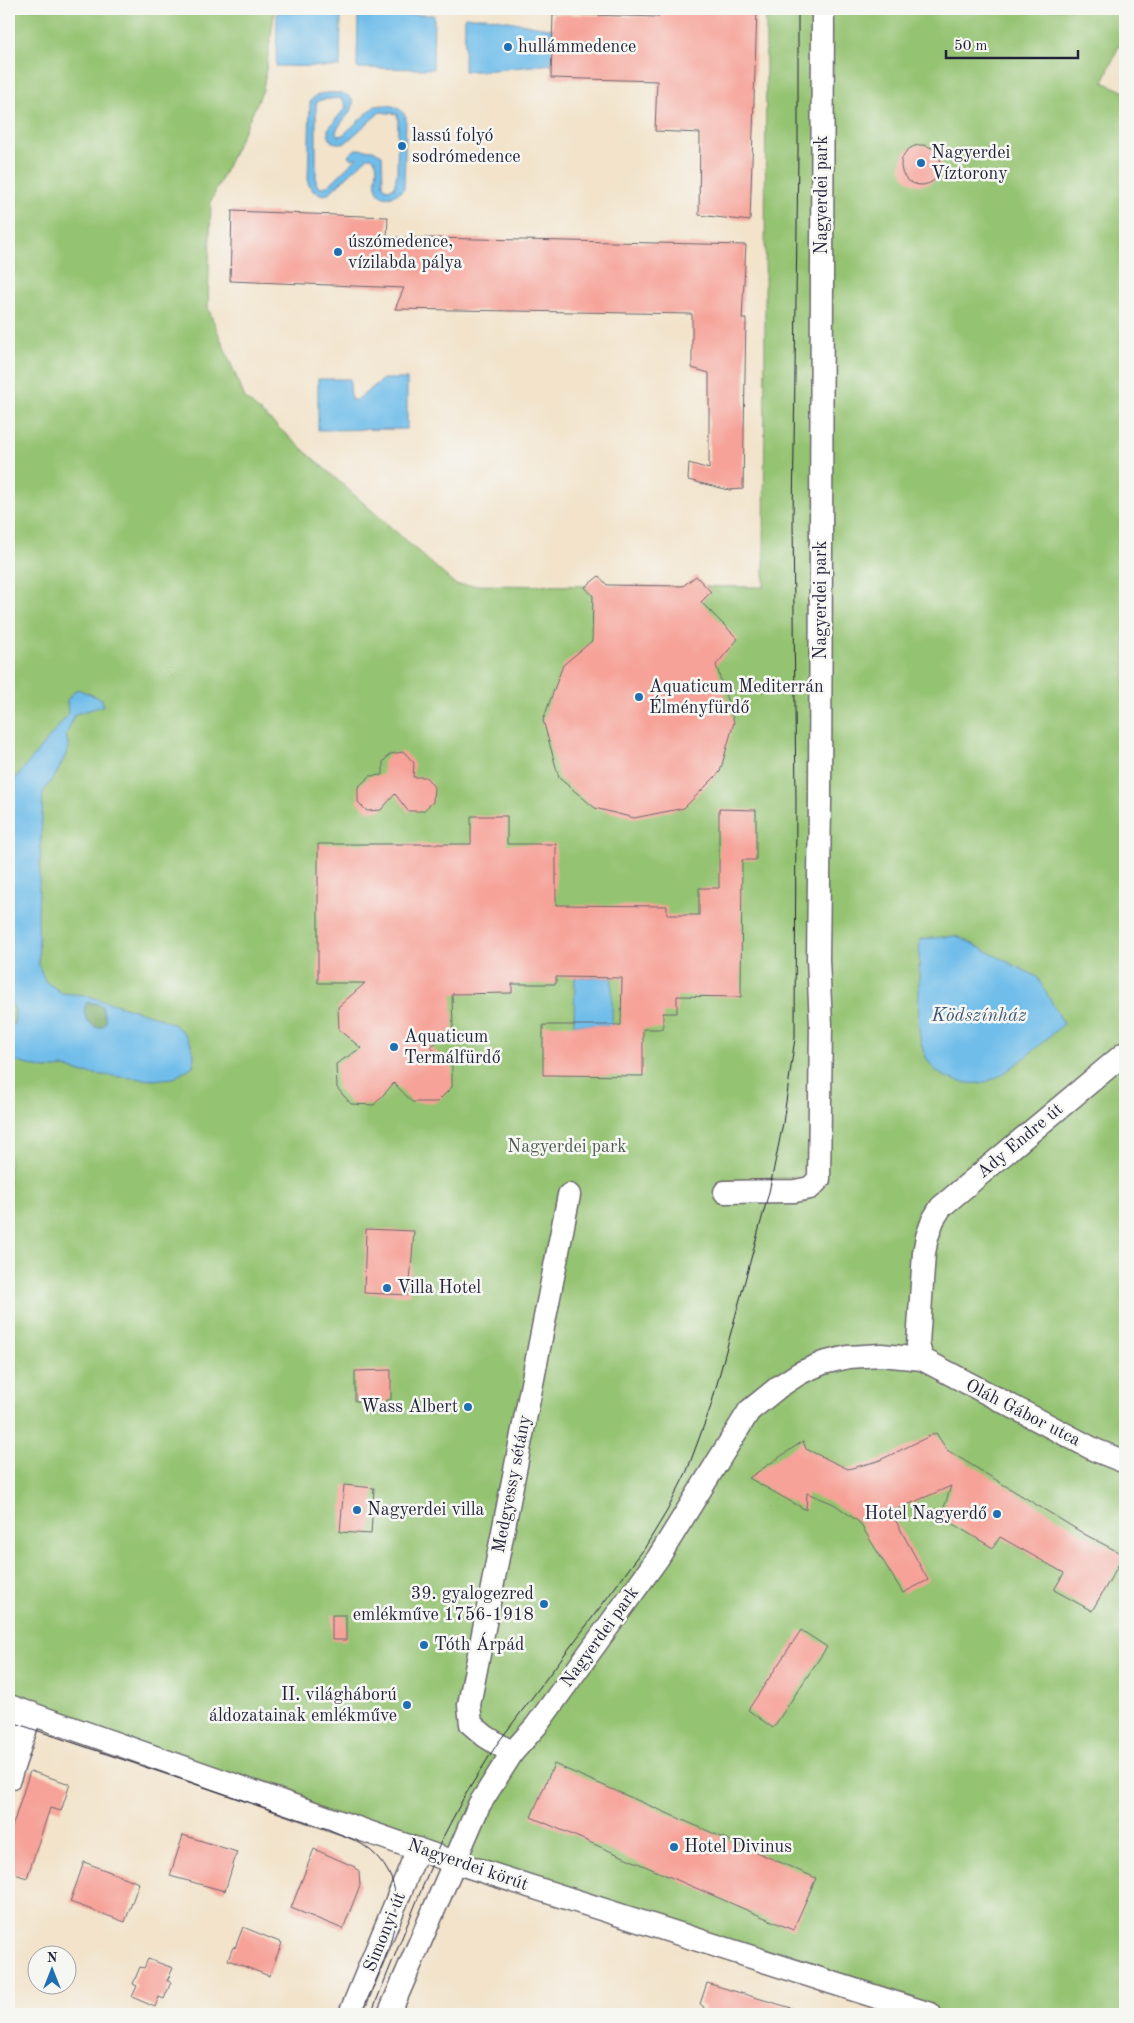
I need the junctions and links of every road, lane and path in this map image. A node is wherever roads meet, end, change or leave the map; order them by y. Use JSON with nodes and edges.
{"nodes":[{"id":1,"x":823,"y":9,"type":"edge"},
{"id":2,"x":1125,"y":1053,"type":"edge"},
{"id":3,"x":725,"y":1192,"type":"dead end"},
{"id":4,"x":569,"y":1195,"type":"dead end"},
{"id":5,"x":922,"y":1359,"type":"junction"},
{"id":6,"x":1125,"y":1462,"type":"edge"},
{"id":7,"x":9,"y":1706,"type":"edge"},
{"id":8,"x":30,"y":1714,"type":"junction"},
{"id":9,"x":512,"y":1753,"type":"junction"},
{"id":10,"x":9,"y":1779,"type":"edge"},
{"id":11,"x":418,"y":1849,"type":"junction"},
{"id":12,"x":454,"y":1862,"type":"junction"},
{"id":13,"x":867,"y":2004,"type":"edge"},
{"id":14,"x":350,"y":2014,"type":"edge"},
{"id":15,"x":389,"y":2014,"type":"edge"},
{"id":16,"x":930,"y":2014,"type":"edge"}],
"edges":[{"from":1,"to":3,"type":"street","name":"Nagyerdei park"},
{"from":2,"to":5,"type":"street","name":"Ady Endre út"},
{"from":4,"to":9,"type":"street","name":"Medgyessy sétány"},
{"from":5,"to":6,"type":"street","name":"Oláh Gábor utca"},
{"from":5,"to":9,"type":"street","name":"Nagyerdei park"},
{"from":7,"to":8,"type":"street","name":"Nagyerdei körút"},
{"from":8,"to":10,"type":"street"},
{"from":8,"to":11,"type":"street","name":"Nagyerdei körút"},
{"from":9,"to":12,"type":"street","name":"Nagyerdei park"},
{"from":11,"to":12,"type":"street","name":"Nagyerdei körút"},
{"from":11,"to":14,"type":"street","name":"Simonyi út"},
{"from":12,"to":13,"type":"street","name":"Nagyerdei körút"},
{"from":12,"to":15,"type":"street","name":"Simonyi út"},
{"from":13,"to":16,"type":"street","name":"Nagyerdei körút"}]}
